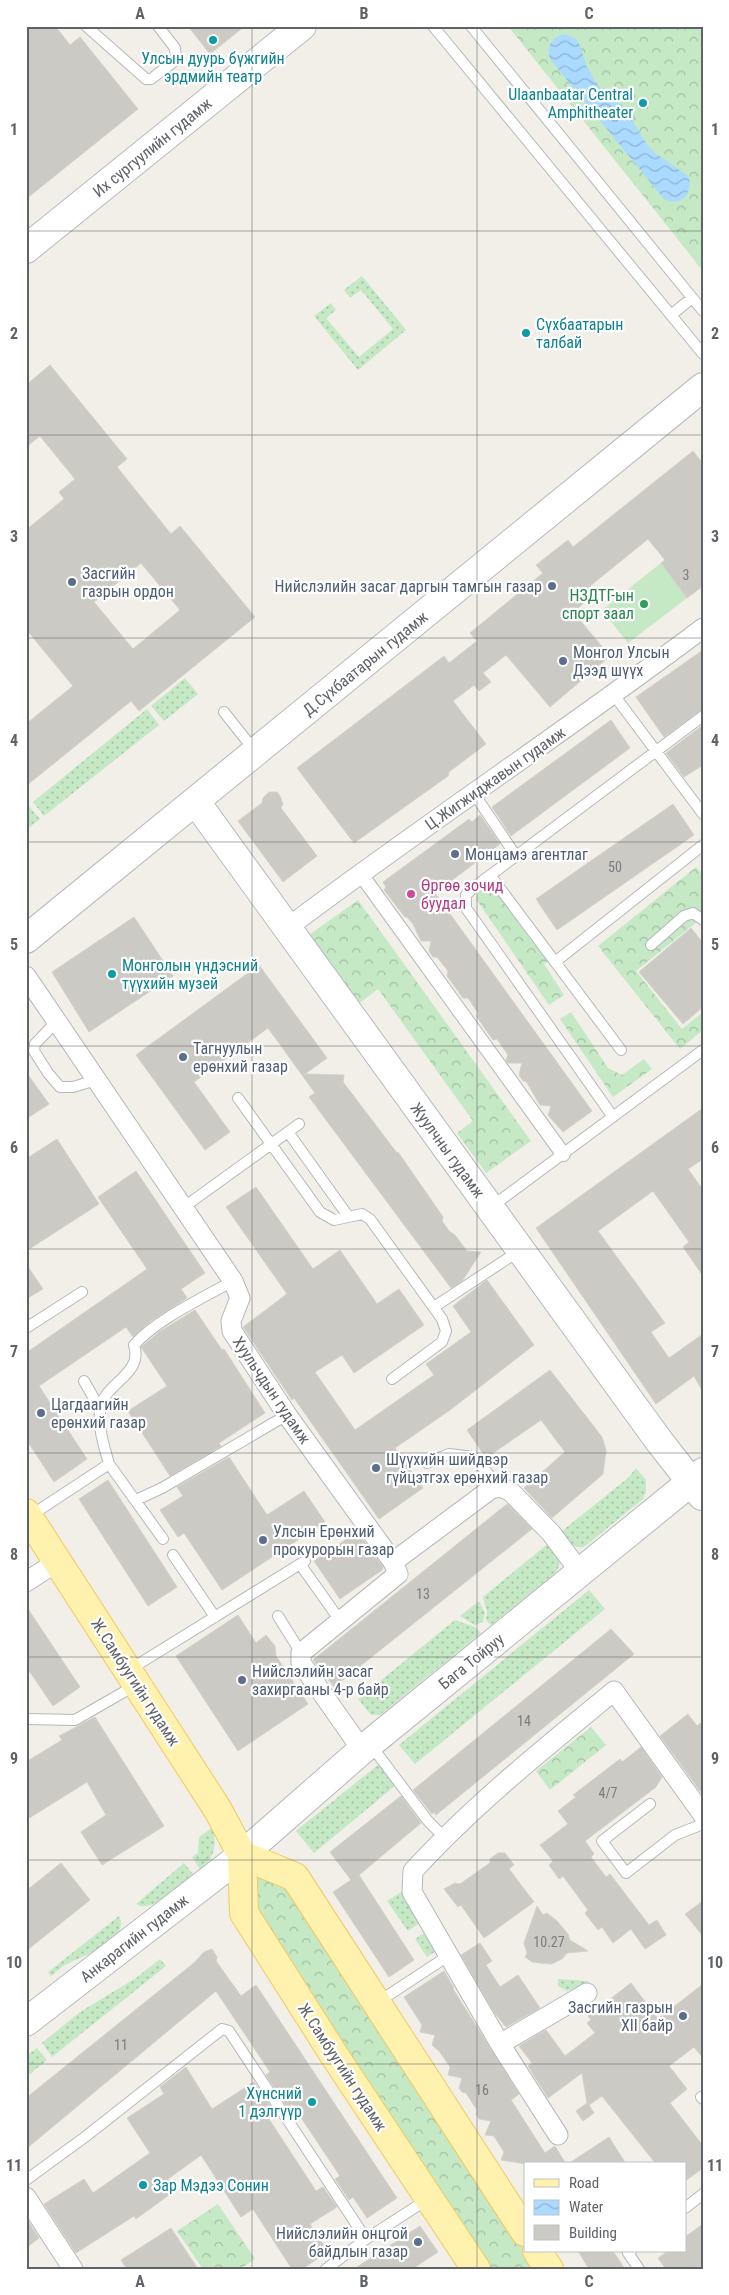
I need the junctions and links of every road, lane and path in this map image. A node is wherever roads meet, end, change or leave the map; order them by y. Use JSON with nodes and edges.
{"nodes":[{"id":1,"x":86,"y":26,"type":"edge"},
{"id":2,"x":158,"y":26,"type":"edge"},
{"id":3,"x":302,"y":26,"type":"edge"},
{"id":4,"x":433,"y":26,"type":"edge"},
{"id":5,"x":471,"y":26,"type":"edge"},
{"id":6,"x":26,"y":249,"type":"edge"},
{"id":7,"x":692,"y":298,"type":"junction"},
{"id":8,"x":703,"y":311,"type":"edge"},
{"id":9,"x":671,"y":315,"type":"junction"},
{"id":10,"x":703,"y":354,"type":"edge"},
{"id":11,"x":703,"y":386,"type":"edge"},
{"id":12,"x":703,"y":628,"type":"edge"},
{"id":13,"x":614,"y":695,"type":"junction"},
{"id":14,"x":224,"y":712,"type":"dead end"},
{"id":15,"x":703,"y":716,"type":"edge"},
{"id":16,"x":657,"y":752,"type":"junction"},
{"id":17,"x":256,"y":753,"type":"junction"},
{"id":18,"x":473,"y":792,"type":"junction"},
{"id":19,"x":699,"y":800,"type":"edge"},
{"id":20,"x":196,"y":802,"type":"junction"},
{"id":21,"x":703,"y":814,"type":"edge"},
{"id":22,"x":703,"y":845,"type":"edge"},
{"id":23,"x":516,"y":856,"type":"junction"},
{"id":24,"x":360,"y":873,"type":"junction"},
{"id":25,"x":490,"y":875,"type":"junction"},
{"id":26,"x":703,"y":920,"type":"edge"},
{"id":27,"x":287,"y":928,"type":"junction"},
{"id":28,"x":26,"y":939,"type":"edge"},
{"id":29,"x":651,"y":945,"type":"dead end"},
{"id":30,"x":555,"y":962,"type":"junction"},
{"id":31,"x":26,"y":976,"type":"edge"},
{"id":32,"x":57,"y":1021,"type":"junction"},
{"id":33,"x":621,"y":1050,"type":"dead end"},
{"id":34,"x":703,"y":1050,"type":"edge"},
{"id":35,"x":96,"y":1080,"type":"junction"},
{"id":36,"x":238,"y":1098,"type":"dead end"},
{"id":37,"x":613,"y":1117,"type":"junction"},
{"id":38,"x":299,"y":1124,"type":"dead end"},
{"id":39,"x":288,"y":1132,"type":"junction"},
{"id":40,"x":269,"y":1145,"type":"junction"},
{"id":41,"x":564,"y":1154,"type":"junction"},
{"id":42,"x":184,"y":1207,"type":"junction"},
{"id":43,"x":490,"y":1208,"type":"junction"},
{"id":44,"x":348,"y":1216,"type":"junction"},
{"id":45,"x":521,"y":1250,"type":"junction"},
{"id":46,"x":233,"y":1280,"type":"junction"},
{"id":47,"x":82,"y":1292,"type":"dead end"},
{"id":48,"x":434,"y":1307,"type":"junction"},
{"id":49,"x":26,"y":1328,"type":"edge"},
{"id":50,"x":392,"y":1379,"type":"dead end"},
{"id":51,"x":84,"y":1381,"type":"dead end"},
{"id":52,"x":100,"y":1409,"type":"junction"},
{"id":53,"x":287,"y":1415,"type":"junction"},
{"id":54,"x":426,"y":1463,"type":"dead end"},
{"id":55,"x":109,"y":1464,"type":"junction"},
{"id":56,"x":699,"y":1483,"type":"edge"},
{"id":57,"x":500,"y":1487,"type":"junction"},
{"id":58,"x":136,"y":1500,"type":"junction"},
{"id":59,"x":28,"y":1514,"type":"edge"},
{"id":60,"x":164,"y":1538,"type":"dead end"},
{"id":61,"x":173,"y":1555,"type":"dead end"},
{"id":62,"x":58,"y":1561,"type":"junction"},
{"id":63,"x":393,"y":1562,"type":"junction"},
{"id":64,"x":580,"y":1572,"type":"junction"},
{"id":65,"x":26,"y":1582,"type":"edge"},
{"id":66,"x":278,"y":1616,"type":"dead end"},
{"id":67,"x":215,"y":1617,"type":"junction"},
{"id":68,"x":341,"y":1622,"type":"junction"},
{"id":69,"x":301,"y":1653,"type":"junction"},
{"id":70,"x":133,"y":1677,"type":"junction"},
{"id":71,"x":26,"y":1719,"type":"edge"},
{"id":72,"x":366,"y":1747,"type":"junction"},
{"id":73,"x":650,"y":1804,"type":"dead end"},
{"id":74,"x":703,"y":1815,"type":"edge"},
{"id":75,"x":703,"y":1824,"type":"edge"},
{"id":76,"x":444,"y":1837,"type":"junction"},
{"id":77,"x":242,"y":1855,"type":"junction"},
{"id":78,"x":448,"y":1956,"type":"junction"},
{"id":79,"x":587,"y":1993,"type":"dead end"},
{"id":80,"x":377,"y":2002,"type":"junction"},
{"id":81,"x":26,"y":2022,"type":"edge"},
{"id":82,"x":500,"y":2044,"type":"junction"},
{"id":83,"x":558,"y":2135,"type":"dead end"},
{"id":84,"x":26,"y":2180,"type":"edge"},
{"id":85,"x":703,"y":2194,"type":"edge"},
{"id":86,"x":26,"y":2197,"type":"edge"},
{"id":87,"x":429,"y":2199,"type":"junction"},
{"id":88,"x":686,"y":2207,"type":"edge"},
{"id":89,"x":524,"y":2230,"type":"edge"},
{"id":90,"x":366,"y":2238,"type":"junction"},
{"id":91,"x":538,"y":2252,"type":"edge"},
{"id":92,"x":630,"y":2252,"type":"edge"},
{"id":93,"x":73,"y":2269,"type":"edge"},
{"id":94,"x":326,"y":2269,"type":"edge"},
{"id":95,"x":476,"y":2269,"type":"edge"},
{"id":96,"x":548,"y":2269,"type":"edge"},
{"id":97,"x":639,"y":2269,"type":"edge"}],
"edges":[{"from":1,"to":2,"type":"lane"},
{"from":3,"to":6,"type":"main road","name":"Их сургуулийн гудамж"},
{"from":4,"to":9,"type":"lane"},
{"from":5,"to":7,"type":"lane"},
{"from":7,"to":8,"type":"lane"},
{"from":7,"to":9,"type":"lane"},
{"from":9,"to":10,"type":"lane"},
{"from":11,"to":17,"type":"main road","name":"Д.Сүхбаатарын гудамж"},
{"from":12,"to":13,"type":"street","name":"Ц.Жигжиджавын гудамж"},
{"from":13,"to":16,"type":"lane"},
{"from":13,"to":18,"type":"street","name":"Ц.Жигжиджавын гудамж"},
{"from":14,"to":17,"type":"lane"},
{"from":15,"to":16,"type":"lane"},
{"from":16,"to":19,"type":"lane"},
{"from":16,"to":23,"type":"lane"},
{"from":17,"to":20,"type":"main road","name":"Д.Сүхбаатарын гудамж"},
{"from":18,"to":23,"type":"lane"},
{"from":18,"to":24,"type":"street","name":"Ц.Жигжиджавын гудамж"},
{"from":19,"to":21,"type":"lane"},
{"from":20,"to":27,"type":"main road","name":"Жуулчны гудамж"},
{"from":20,"to":28,"type":"main road","name":"Д.Сүхбаатарын гудамж"},
{"from":22,"to":30,"type":"lane"},
{"from":23,"to":25,"type":"lane"},
{"from":24,"to":27,"type":"street","name":"Ц.Жигжиджавын гудамж"},
{"from":24,"to":41,"type":"street"},
{"from":25,"to":30,"type":"lane"},
{"from":25,"to":37,"type":"lane"},
{"from":26,"to":29,"type":"lane"},
{"from":27,"to":43,"type":"main road","name":"Жуулчны гудамж"},
{"from":30,"to":33,"type":"lane"},
{"from":31,"to":32,"type":"street","name":"Хуульчдын гудамж"},
{"from":32,"to":35,"type":"street","name":"Хуульчдын гудамж"},
{"from":32,"to":35,"type":"lane"},
{"from":34,"to":37,"type":"lane"},
{"from":35,"to":42,"type":"street","name":"Хуульчдын гудамж"},
{"from":36,"to":40,"type":"lane"},
{"from":37,"to":41,"type":"lane"},
{"from":38,"to":39,"type":"lane"},
{"from":39,"to":40,"type":"lane"},
{"from":39,"to":44,"type":"lane"},
{"from":40,"to":42,"type":"lane"},
{"from":40,"to":44,"type":"lane"},
{"from":41,"to":43,"type":"lane"},
{"from":42,"to":46,"type":"street","name":"Хуульчдын гудамж"},
{"from":43,"to":45,"type":"main road","name":"Жуулчны гудамж"},
{"from":44,"to":48,"type":"lane"},
{"from":45,"to":48,"type":"lane"},
{"from":45,"to":56,"type":"main road","name":"Жуулчны гудамж"},
{"from":46,"to":52,"type":"lane"},
{"from":46,"to":53,"type":"street","name":"Хуульчдын гудамж"},
{"from":47,"to":49,"type":"lane"},
{"from":48,"to":50,"type":"lane"},
{"from":51,"to":52,"type":"lane"},
{"from":52,"to":55,"type":"lane"},
{"from":53,"to":58,"type":"lane"},
{"from":53,"to":63,"type":"street","name":"Хуульчдын гудамж"},
{"from":54,"to":57,"type":"lane"},
{"from":55,"to":58,"type":"lane"},
{"from":55,"to":59,"type":"lane"},
{"from":56,"to":64,"type":"main road","name":"Бага Тойруу"},
{"from":57,"to":63,"type":"street"},
{"from":57,"to":64,"type":"street"},
{"from":58,"to":60,"type":"lane"},
{"from":59,"to":62,"type":"main road","name":"Ж.Самбуугийн гудамж"},
{"from":61,"to":67,"type":"lane"},
{"from":62,"to":65,"type":"street"},
{"from":62,"to":70,"type":"main road","name":"Ж.Самбуугийн гудамж"},
{"from":63,"to":68,"type":"street"},
{"from":64,"to":72,"type":"main road","name":"Бага Тойруу"},
{"from":66,"to":69,"type":"lane"},
{"from":67,"to":68,"type":"lane"},
{"from":67,"to":70,"type":"lane"},
{"from":68,"to":69,"type":"street"},
{"from":69,"to":72,"type":"street"},
{"from":70,"to":71,"type":"lane"},
{"from":70,"to":77,"type":"main road","name":"Ж.Самбуугийн гудамж"},
{"from":72,"to":76,"type":"lane"},
{"from":72,"to":77,"type":"main road","name":"Бага Тойруу"},
{"from":73,"to":75,"type":"lane"},
{"from":74,"to":76,"type":"street"},
{"from":76,"to":78,"type":"street"},
{"from":77,"to":80,"type":"main road"},
{"from":77,"to":81,"type":"main road","name":"Анкарагийн гудамж"},
{"from":77,"to":87,"type":"main road","name":"Ж.Самбуугийн гудамж"},
{"from":78,"to":80,"type":"lane"},
{"from":78,"to":82,"type":"street"},
{"from":79,"to":82,"type":"street"},
{"from":80,"to":89,"type":"main road"},
{"from":82,"to":83,"type":"street"},
{"from":84,"to":90,"type":"lane"},
{"from":85,"to":88,"type":"lane"},
{"from":86,"to":93,"type":"street"},
{"from":87,"to":90,"type":"lane"},
{"from":87,"to":95,"type":"main road","name":"Ж.Самбуугийн гудамж"},
{"from":90,"to":94,"type":"lane"},
{"from":91,"to":96,"type":"main road"},
{"from":92,"to":97,"type":"lane"}]}
